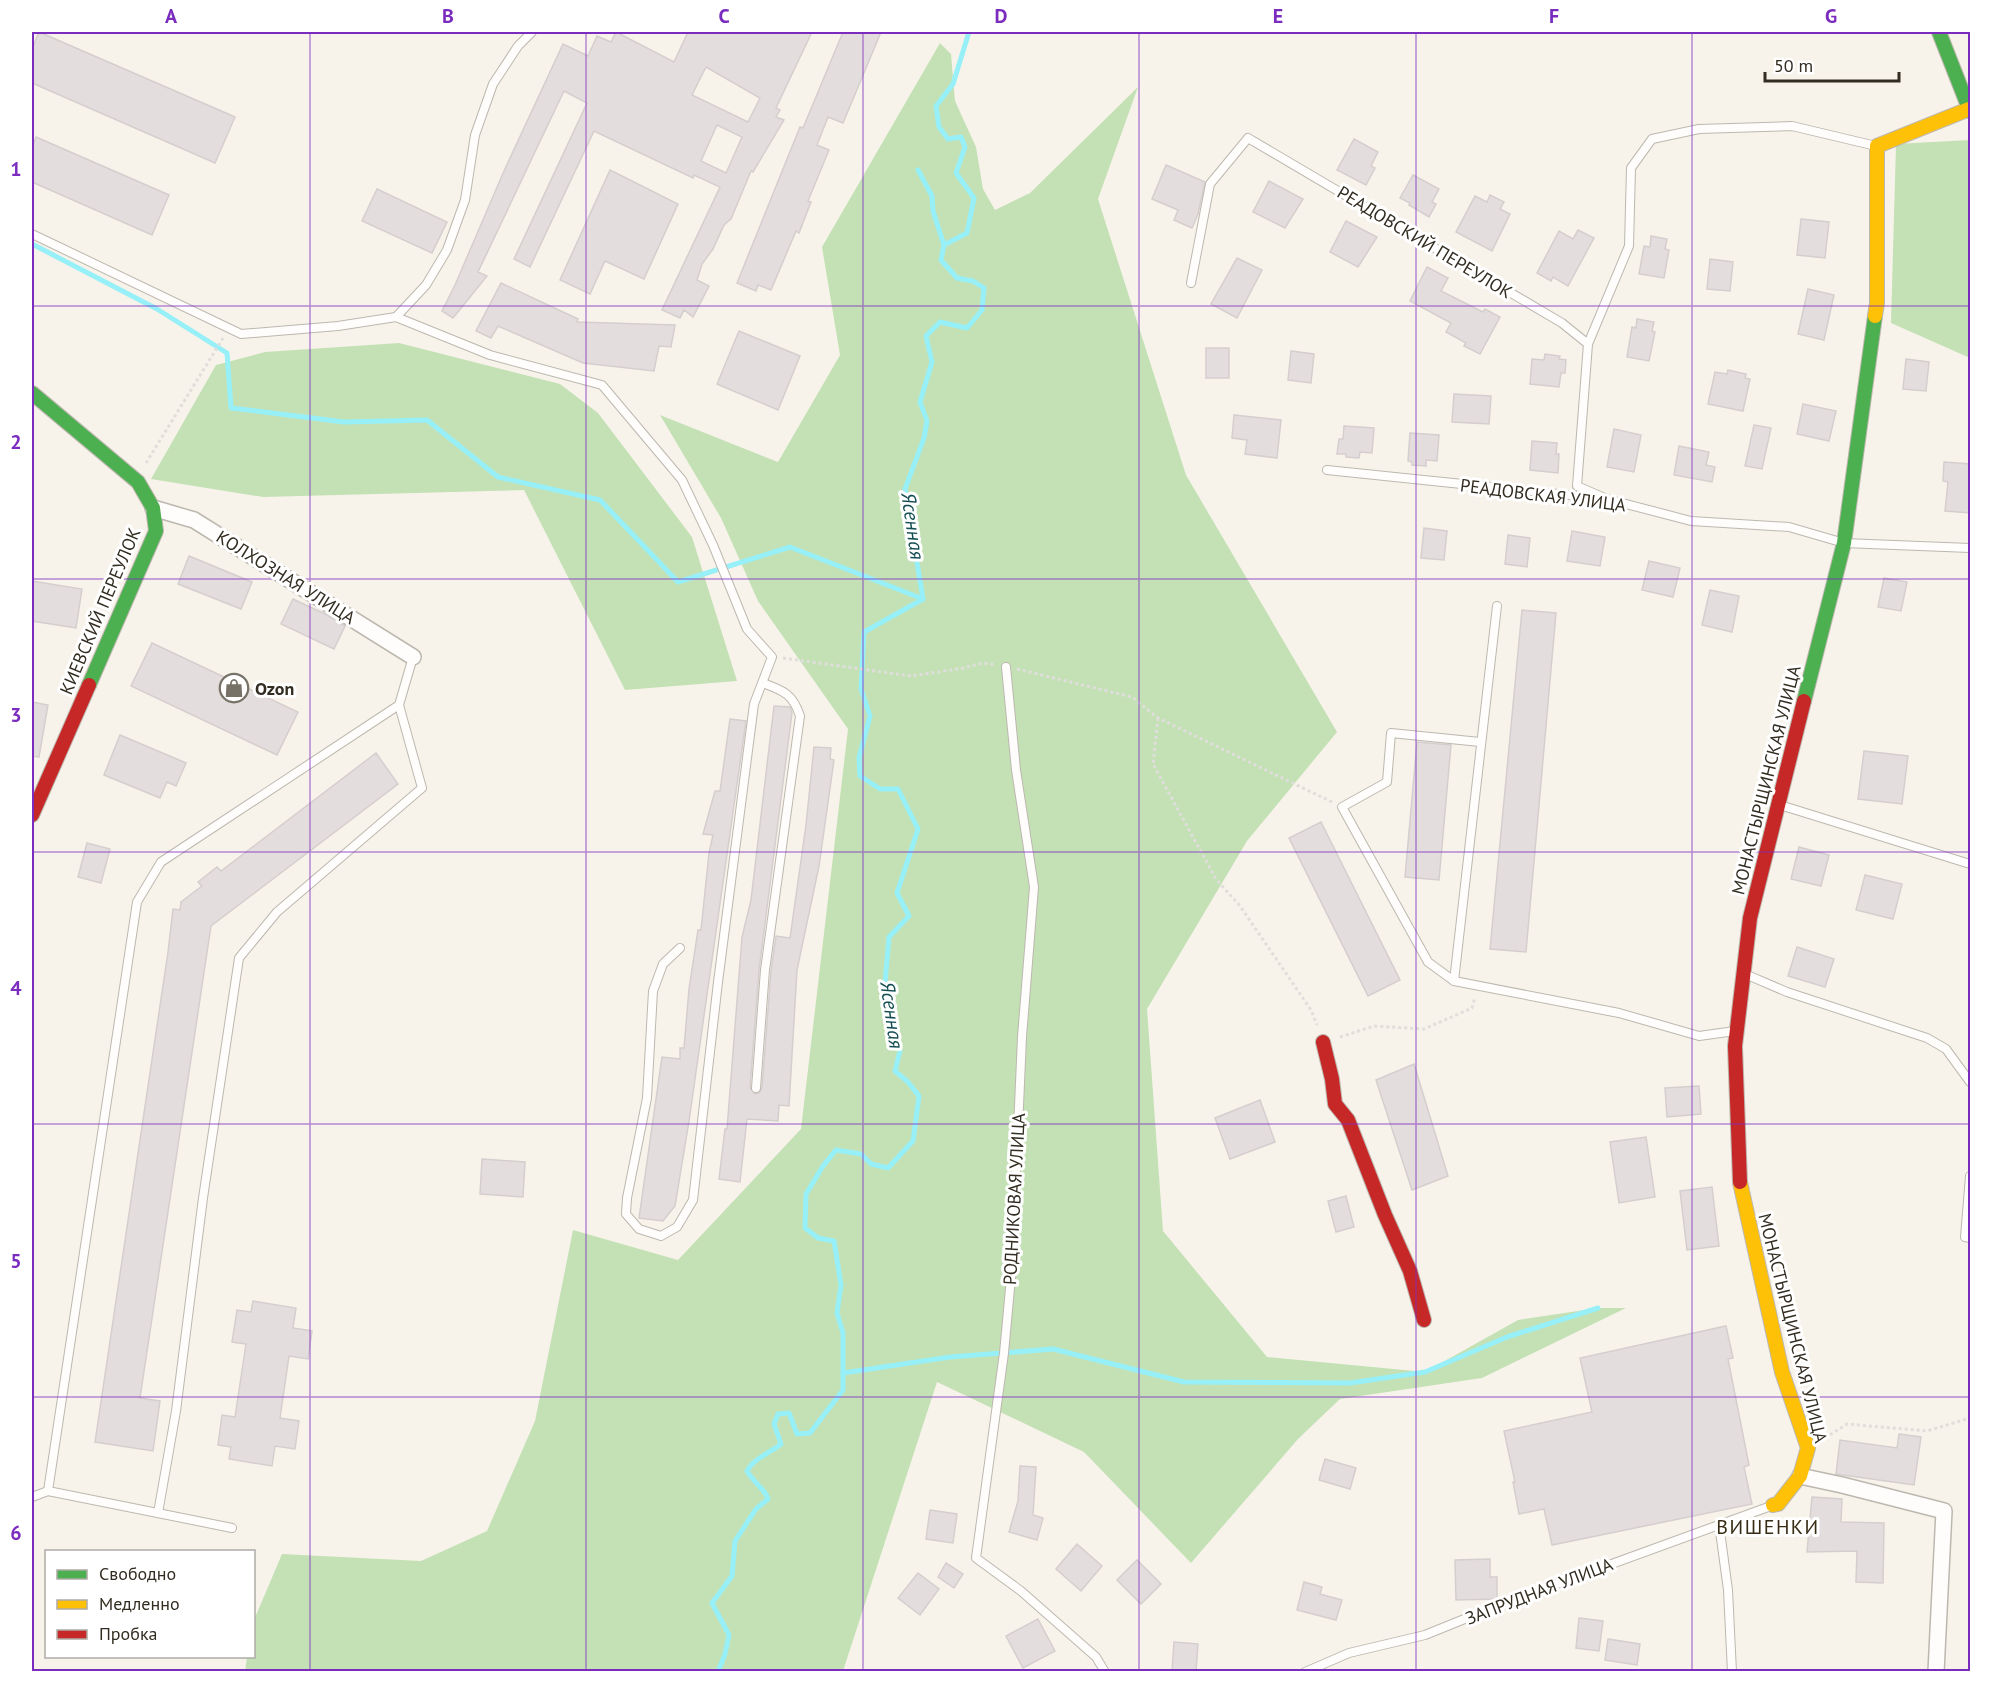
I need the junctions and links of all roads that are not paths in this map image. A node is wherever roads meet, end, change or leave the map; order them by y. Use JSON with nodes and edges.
{"nodes":[{"id":1,"x":532,"y":32,"type":"edge"},
{"id":2,"x":1939,"y":32,"type":"edge"},
{"id":3,"x":1970,"y":110,"type":"edge"},
{"id":4,"x":1876,"y":146,"type":"junction"},
{"id":5,"x":32,"y":234,"type":"edge"},
{"id":6,"x":1191,"y":283,"type":"dead end"},
{"id":7,"x":396,"y":317,"type":"junction"},
{"id":8,"x":1588,"y":345,"type":"junction"},
{"id":9,"x":32,"y":393,"type":"edge"},
{"id":10,"x":1328,"y":470,"type":"dead end"},
{"id":11,"x":1607,"y":499,"type":"junction"},
{"id":12,"x":153,"y":508,"type":"junction"},
{"id":13,"x":1844,"y":543,"type":"junction"},
{"id":14,"x":1971,"y":548,"type":"edge"},
{"id":15,"x":1497,"y":606,"type":"dead end"},
{"id":16,"x":413,"y":657,"type":"joint"},
{"id":17,"x":1006,"y":667,"type":"road end"},
{"id":18,"x":763,"y":683,"type":"junction"},
{"id":19,"x":399,"y":705,"type":"junction"},
{"id":20,"x":1480,"y":742,"type":"junction"},
{"id":21,"x":1778,"y":805,"type":"junction"},
{"id":22,"x":32,"y":815,"type":"edge"},
{"id":23,"x":1971,"y":864,"type":"edge"},
{"id":24,"x":680,"y":948,"type":"dead end"},
{"id":25,"x":1743,"y":974,"type":"junction"},
{"id":26,"x":1454,"y":981,"type":"junction"},
{"id":27,"x":1736,"y":1031,"type":"junction"},
{"id":28,"x":1323,"y":1042,"type":"road end"},
{"id":29,"x":1971,"y":1082,"type":"edge"},
{"id":30,"x":756,"y":1088,"type":"dead end"},
{"id":31,"x":1971,"y":1176,"type":"edge"},
{"id":32,"x":1971,"y":1238,"type":"edge"},
{"id":33,"x":1424,"y":1320,"type":"dead end"},
{"id":34,"x":1800,"y":1476,"type":"junction"},
{"id":35,"x":48,"y":1491,"type":"junction"},
{"id":36,"x":32,"y":1497,"type":"edge"},
{"id":37,"x":1773,"y":1505,"type":"joint"},
{"id":38,"x":158,"y":1513,"type":"junction"},
{"id":39,"x":1719,"y":1524,"type":"junction"},
{"id":40,"x":232,"y":1528,"type":"dead end"},
{"id":41,"x":1105,"y":1671,"type":"edge"},
{"id":42,"x":1305,"y":1671,"type":"edge"},
{"id":43,"x":1732,"y":1671,"type":"edge"},
{"id":44,"x":1936,"y":1671,"type":"edge"}],
"edges":[{"from":1,"to":7,"type":"lane"},
{"from":2,"to":3,"type":"street"},
{"from":3,"to":4,"type":"street"},
{"from":4,"to":8,"type":"lane"},
{"from":4,"to":13,"type":"street","name":"МОНАСТЫРЩИНСКАЯ УЛИЦА"},
{"from":5,"to":7,"type":"lane"},
{"from":6,"to":8,"type":"lane","name":"РЕАДОВСКИЙ ПЕРЕУЛОК"},
{"from":7,"to":18,"type":"lane"},
{"from":8,"to":11,"type":"lane"},
{"from":9,"to":12,"type":"street","name":"КИЕВСКИЙ ПЕРЕУЛОК"},
{"from":10,"to":11,"type":"lane","name":"РЕАДОВСКАЯ УЛИЦА"},
{"from":11,"to":13,"type":"lane","name":"РЕАДОВСКАЯ УЛИЦА"},
{"from":12,"to":16,"type":"street","name":"КОЛХОЗНАЯ УЛИЦА"},
{"from":12,"to":22,"type":"street","name":"КИЕВСКИЙ ПЕРЕУЛОК"},
{"from":13,"to":14,"type":"lane","name":"РЕАДОВСКАЯ УЛИЦА"},
{"from":13,"to":21,"type":"street","name":"МОНАСТЫРЩИНСКАЯ УЛИЦА"},
{"from":15,"to":20,"type":"lane"},
{"from":16,"to":19,"type":"lane"},
{"from":17,"to":41,"type":"lane","name":"РОДНИКОВАЯ УЛИЦА"},
{"from":18,"to":24,"type":"lane"},
{"from":18,"to":30,"type":"lane"},
{"from":19,"to":35,"type":"lane"},
{"from":19,"to":38,"type":"lane"},
{"from":20,"to":26,"type":"lane"},
{"from":20,"to":26,"type":"lane"},
{"from":21,"to":23,"type":"lane"},
{"from":21,"to":25,"type":"street","name":"МОНАСТЫРЩИНСКАЯ УЛИЦА"},
{"from":25,"to":27,"type":"street","name":"МОНАСТЫРЩИНСКАЯ УЛИЦА"},
{"from":25,"to":29,"type":"lane"},
{"from":26,"to":27,"type":"lane"},
{"from":27,"to":34,"type":"street","name":"МОНАСТЫРЩИНСКАЯ УЛИЦА"},
{"from":28,"to":33,"type":"street"},
{"from":31,"to":32,"type":"lane"},
{"from":34,"to":37,"type":"street","name":"МОНАСТЫРЩИНСКАЯ УЛИЦА"},
{"from":34,"to":44,"type":"street"},
{"from":35,"to":36,"type":"lane"},
{"from":35,"to":38,"type":"lane"},
{"from":37,"to":39,"type":"lane","name":"ЗАПРУДНАЯ УЛИЦА"},
{"from":38,"to":40,"type":"lane"},
{"from":39,"to":42,"type":"lane","name":"ЗАПРУДНАЯ УЛИЦА"},
{"from":39,"to":43,"type":"lane"}]}
